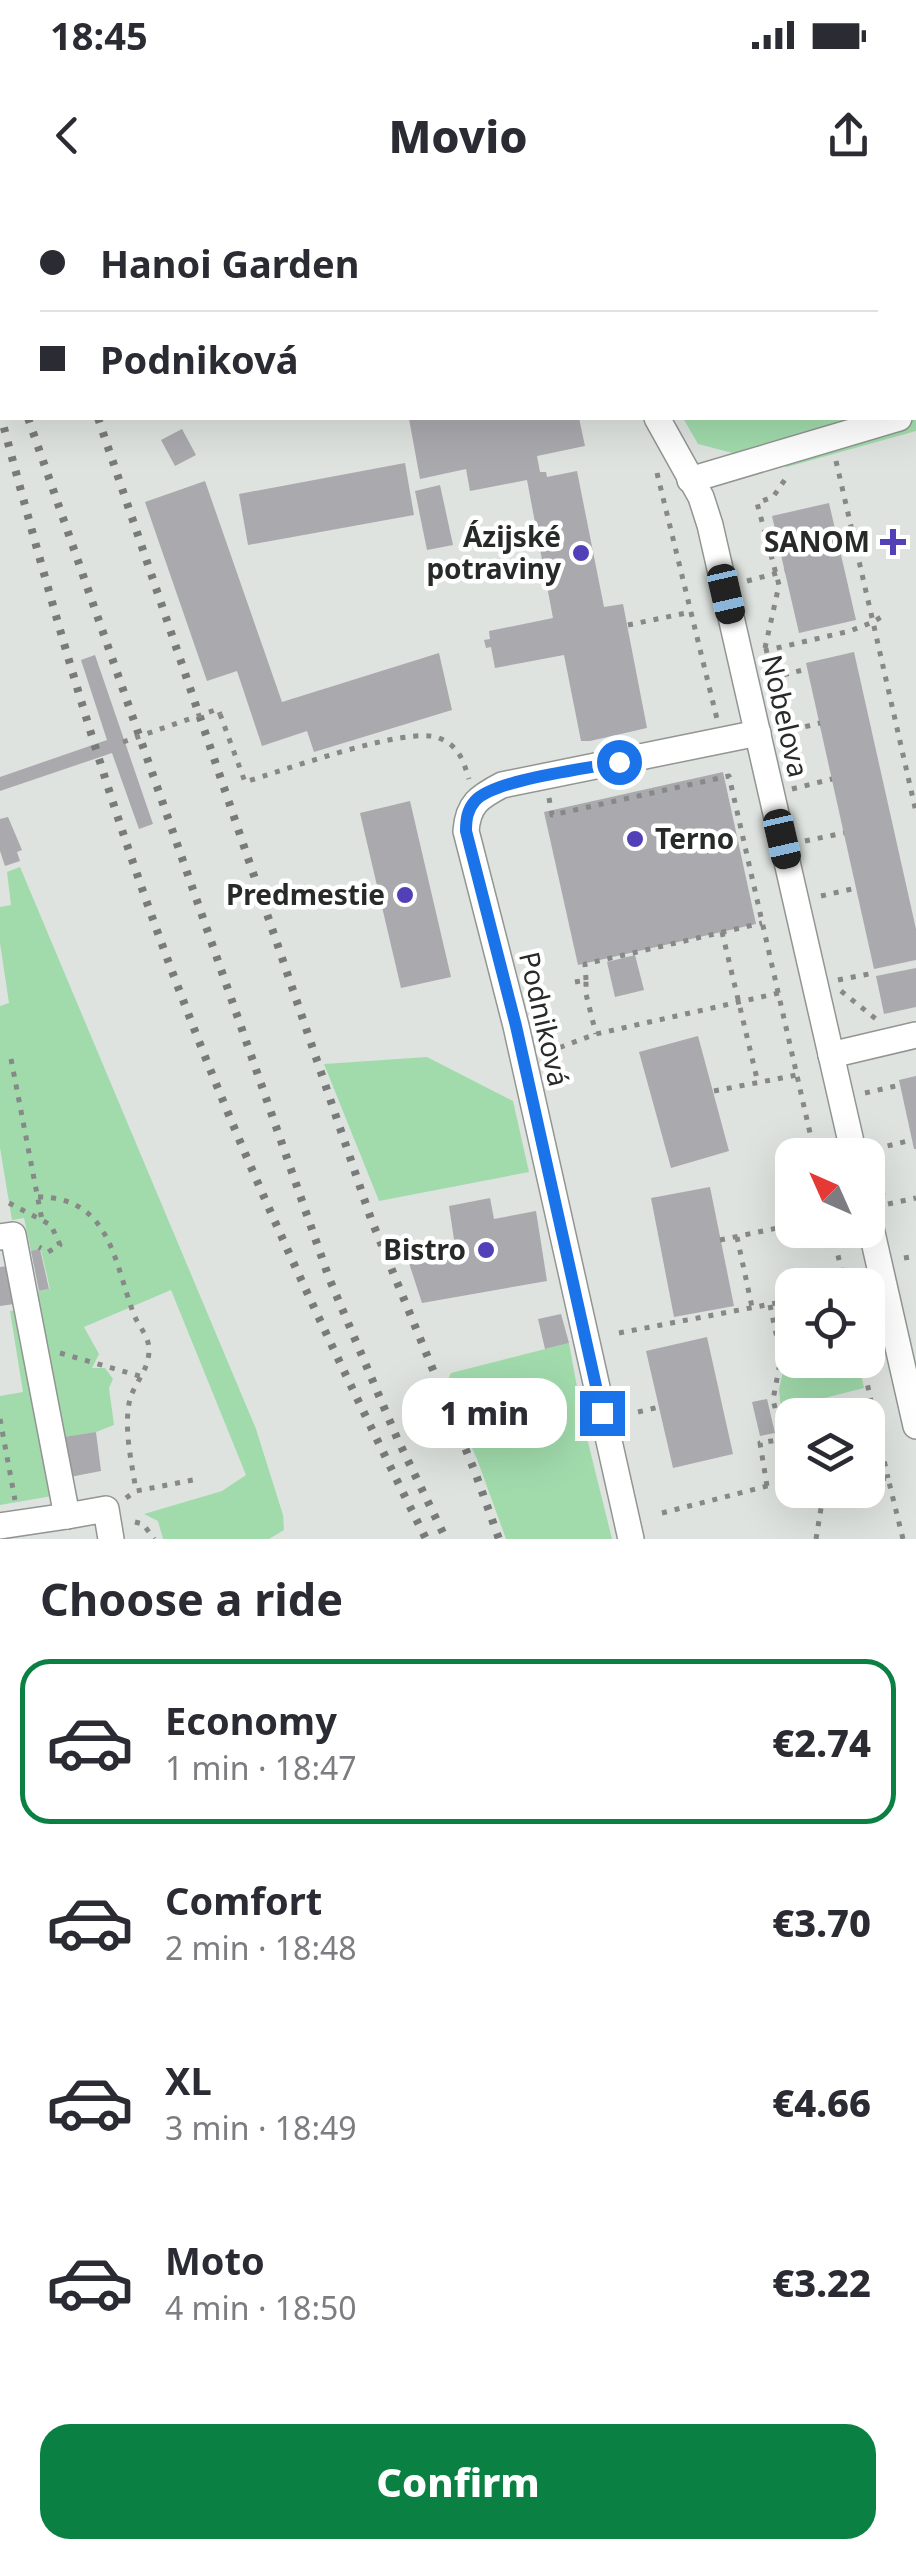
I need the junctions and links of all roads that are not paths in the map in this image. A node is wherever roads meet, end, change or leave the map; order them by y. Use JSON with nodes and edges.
{"nodes":[{"id":1,"x":659,"y":420,"type":"edge"},
{"id":2,"x":892,"y":420,"type":"edge"},
{"id":3,"x":690,"y":480,"type":"junction"},
{"id":4,"x":768,"y":733,"type":"junction"},
{"id":5,"x":916,"y":1035,"type":"edge"},
{"id":6,"x":832,"y":1055,"type":"junction"},
{"id":7,"x":859,"y":1138,"type":"edge"},
{"id":8,"x":0,"y":1238,"type":"edge"},
{"id":9,"x":883,"y":1248,"type":"edge"},
{"id":10,"x":916,"y":1426,"type":"edge"},
{"id":11,"x":67,"y":1516,"type":"junction"},
{"id":12,"x":10,"y":1524,"type":"edge"},
{"id":13,"x":111,"y":1539,"type":"edge"},
{"id":14,"x":631,"y":1539,"type":"edge"}],
"edges":[{"from":1,"to":3,"type":"street","name":"Nobelova"},
{"from":2,"to":3,"type":"street"},
{"from":3,"to":4,"type":"street","name":"Nobelova"},
{"from":4,"to":6,"type":"street","name":"Nobelova"},
{"from":4,"to":14,"type":"street","name":"Podniková"},
{"from":5,"to":6,"type":"street"},
{"from":6,"to":7,"type":"street","name":"Nobelova"},
{"from":8,"to":11,"type":"street"},
{"from":9,"to":10,"type":"street"},
{"from":11,"to":12,"type":"street"},
{"from":11,"to":13,"type":"street"}]}
